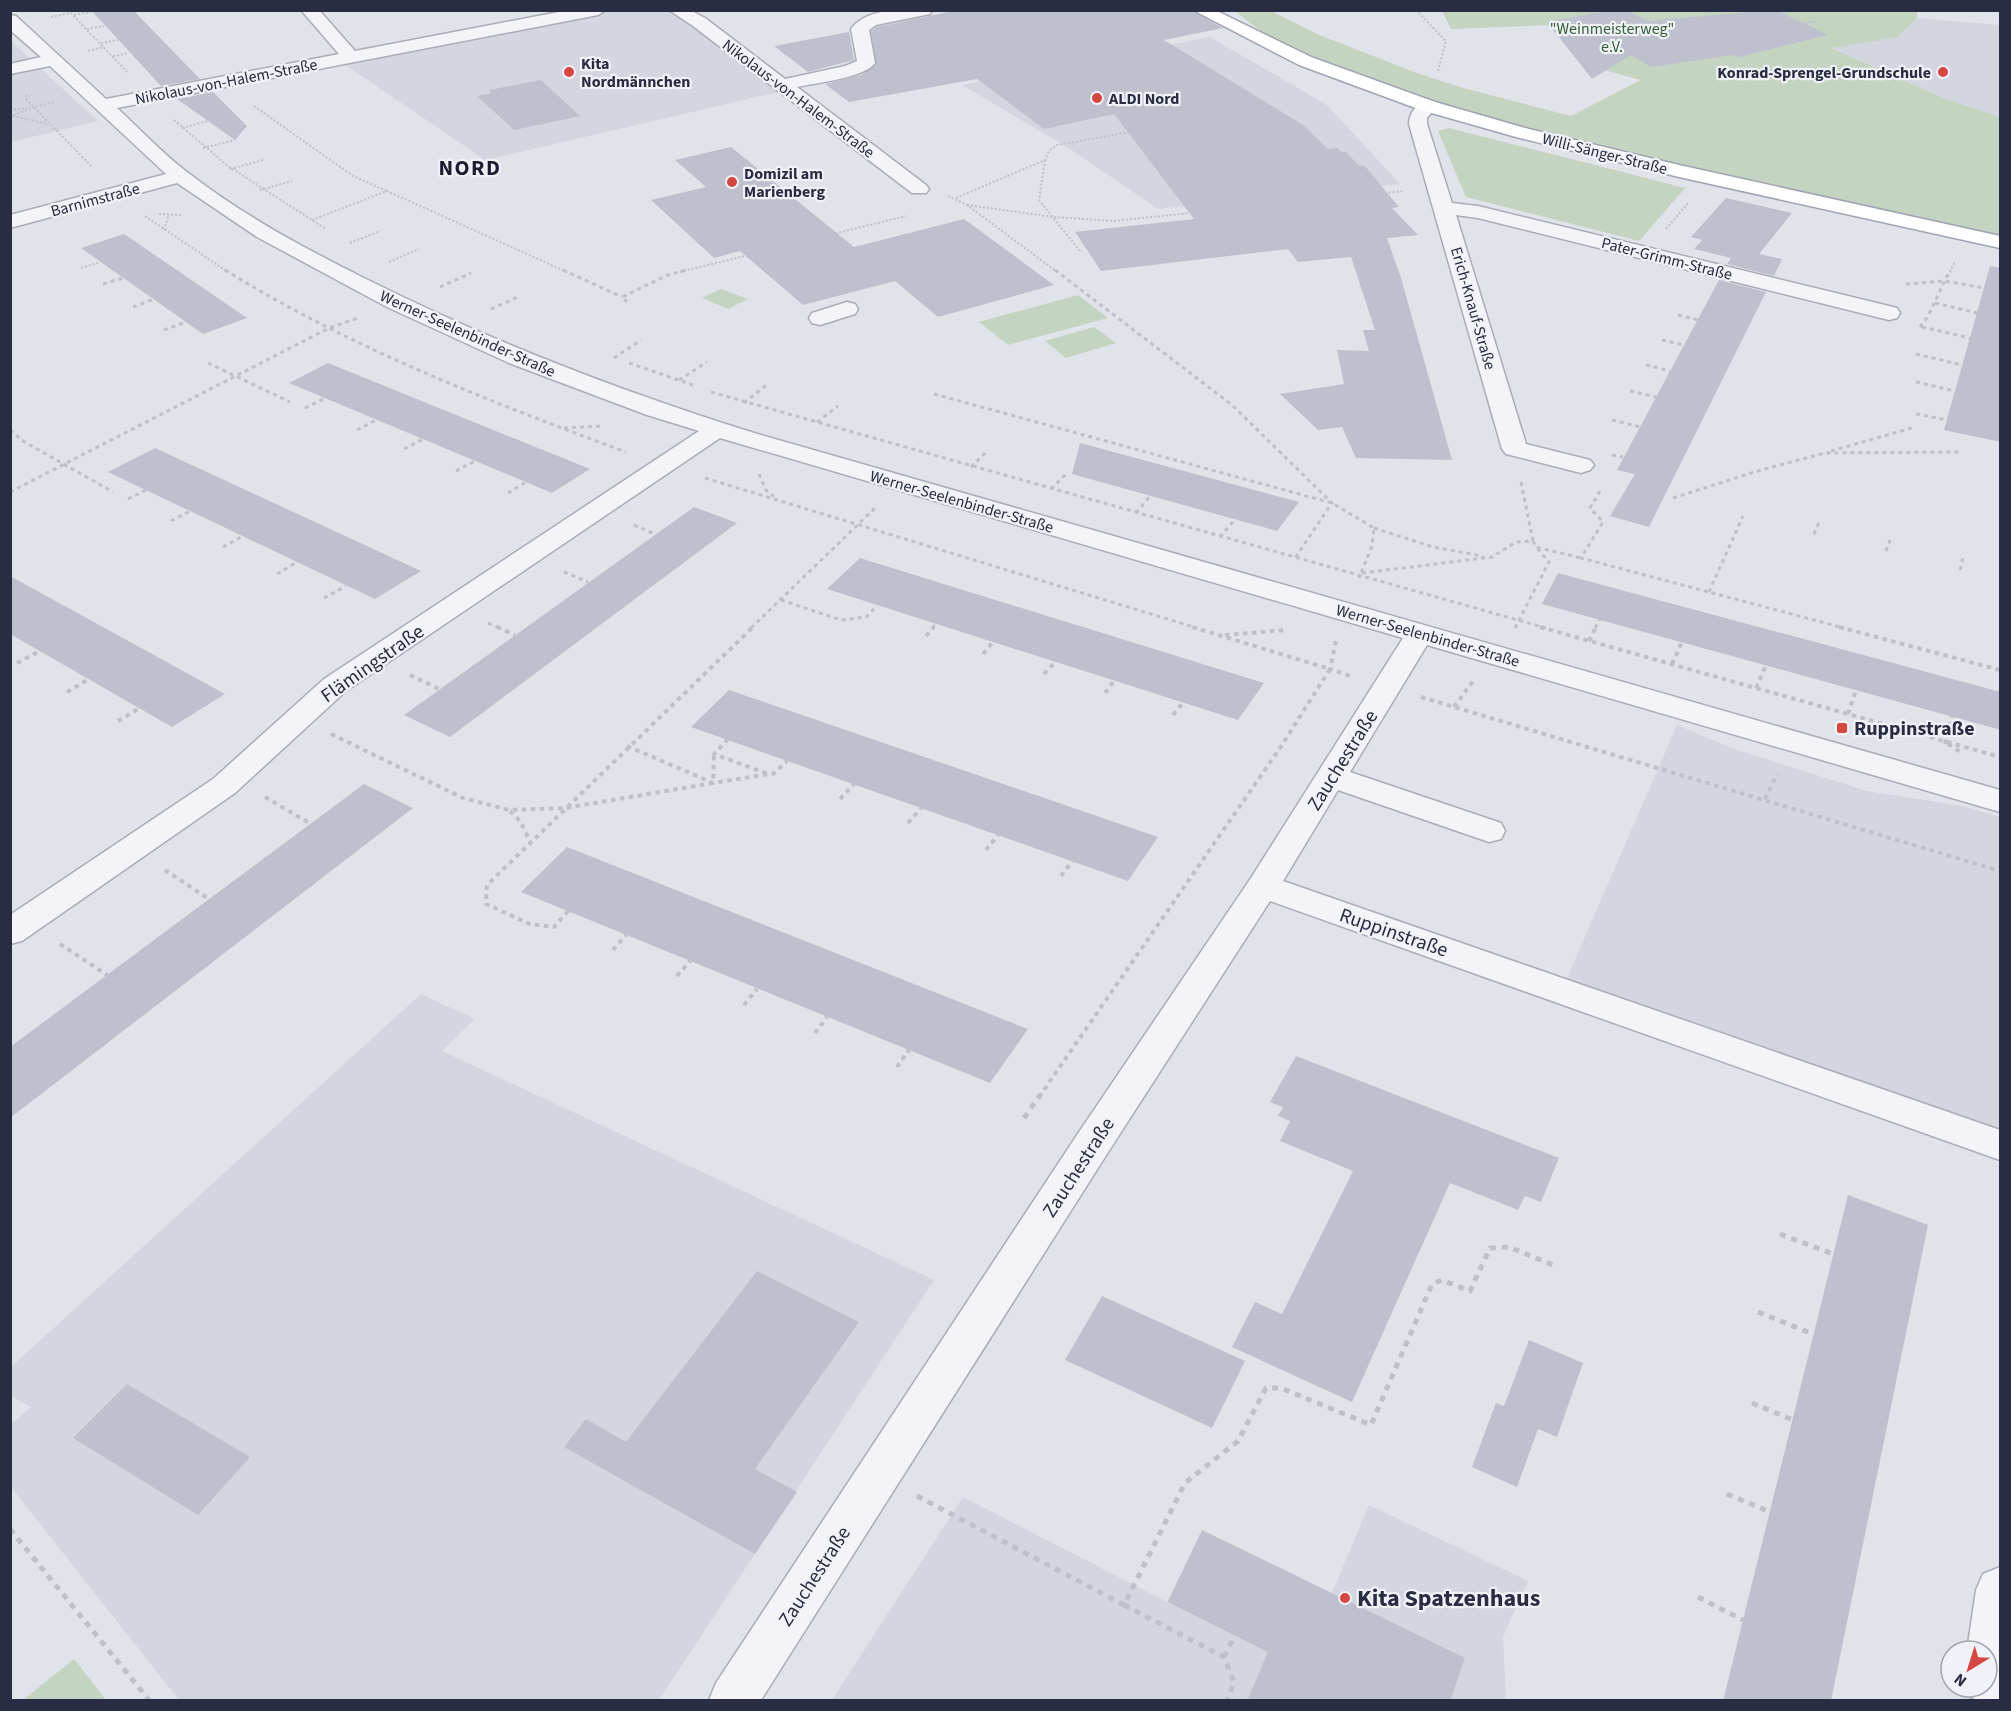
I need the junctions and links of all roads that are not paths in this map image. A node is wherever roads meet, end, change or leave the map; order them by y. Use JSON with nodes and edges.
{"nodes":[{"id":1,"x":309,"y":10,"type":"edge"},
{"id":2,"x":501,"y":10,"type":"edge"},
{"id":3,"x":598,"y":10,"type":"edge"},
{"id":4,"x":677,"y":10,"type":"edge"},
{"id":5,"x":924,"y":10,"type":"edge"},
{"id":6,"x":1201,"y":10,"type":"edge"},
{"id":7,"x":1216,"y":16,"type":"edge"},
{"id":8,"x":10,"y":20,"type":"edge"},
{"id":9,"x":518,"y":25,"type":"junction"},
{"id":10,"x":351,"y":57,"type":"junction"},
{"id":11,"x":53,"y":60,"type":"junction"},
{"id":12,"x":13,"y":69,"type":"dead end"},
{"id":13,"x":782,"y":85,"type":"junction"},
{"id":14,"x":96,"y":100,"type":"junction"},
{"id":15,"x":1428,"y":106,"type":"junction"},
{"id":16,"x":180,"y":176,"type":"junction"},
{"id":17,"x":919,"y":189,"type":"dead end"},
{"id":18,"x":1445,"y":208,"type":"junction"},
{"id":19,"x":10,"y":222,"type":"edge"},
{"id":20,"x":2001,"y":242,"type":"edge"},
{"id":21,"x":848,"y":309,"type":"dead end"},
{"id":22,"x":1889,"y":313,"type":"dead end"},
{"id":23,"x":819,"y":318,"type":"dead end"},
{"id":24,"x":716,"y":429,"type":"junction"},
{"id":25,"x":1581,"y":465,"type":"dead end"},
{"id":26,"x":1420,"y":633,"type":"junction"},
{"id":27,"x":1332,"y":777,"type":"junction"},
{"id":28,"x":2001,"y":801,"type":"edge"},
{"id":29,"x":1489,"y":831,"type":"dead end"},
{"id":30,"x":1263,"y":886,"type":"junction"},
{"id":31,"x":19,"y":927,"type":"edge"},
{"id":32,"x":2001,"y":1145,"type":"edge"},
{"id":33,"x":2001,"y":1590,"type":"edge"},
{"id":34,"x":1993,"y":1639,"type":"edge"},
{"id":35,"x":733,"y":1701,"type":"edge"}],
"edges":[{"from":1,"to":10,"type":"street","name":"Nikolaus-von-Halem-Straße"},
{"from":2,"to":9,"type":"street"},
{"from":3,"to":9,"type":"street","name":"Nikolaus-von-Halem-Straße"},
{"from":4,"to":13,"type":"street","name":"Nikolaus-von-Halem-Straße"},
{"from":5,"to":13,"type":"street"},
{"from":6,"to":7,"type":"main road","name":"Willi-Sänger-Straße"},
{"from":7,"to":15,"type":"main road","name":"Willi-Sänger-Straße"},
{"from":8,"to":11,"type":"street","name":"Werner-Seelenbinder-Straße"},
{"from":9,"to":10,"type":"street","name":"Nikolaus-von-Halem-Straße"},
{"from":10,"to":14,"type":"street","name":"Nikolaus-von-Halem-Straße"},
{"from":11,"to":12,"type":"street"},
{"from":11,"to":14,"type":"street","name":"Werner-Seelenbinder-Straße"},
{"from":13,"to":17,"type":"street","name":"Nikolaus-von-Halem-Straße"},
{"from":14,"to":16,"type":"street","name":"Werner-Seelenbinder-Straße"},
{"from":15,"to":18,"type":"street","name":"Erich-Knauf-Straße"},
{"from":15,"to":20,"type":"main road","name":"Willi-Sänger-Straße"},
{"from":16,"to":19,"type":"street","name":"Barnimstraße"},
{"from":16,"to":24,"type":"street","name":"Werner-Seelenbinder-Straße"},
{"from":18,"to":22,"type":"street","name":"Pater-Grimm-Straße"},
{"from":18,"to":25,"type":"street","name":"Erich-Knauf-Straße"},
{"from":21,"to":23,"type":"street"},
{"from":24,"to":26,"type":"street","name":"Werner-Seelenbinder-Straße"},
{"from":24,"to":31,"type":"street","name":"Flämingstraße"},
{"from":26,"to":27,"type":"street","name":"Zauchestraße"},
{"from":26,"to":28,"type":"street","name":"Werner-Seelenbinder-Straße"},
{"from":27,"to":29,"type":"street"},
{"from":27,"to":30,"type":"street","name":"Zauchestraße"},
{"from":30,"to":32,"type":"street","name":"Ruppinstraße"},
{"from":30,"to":35,"type":"street","name":"Zauchestraße"},
{"from":33,"to":34,"type":"street"}]}
